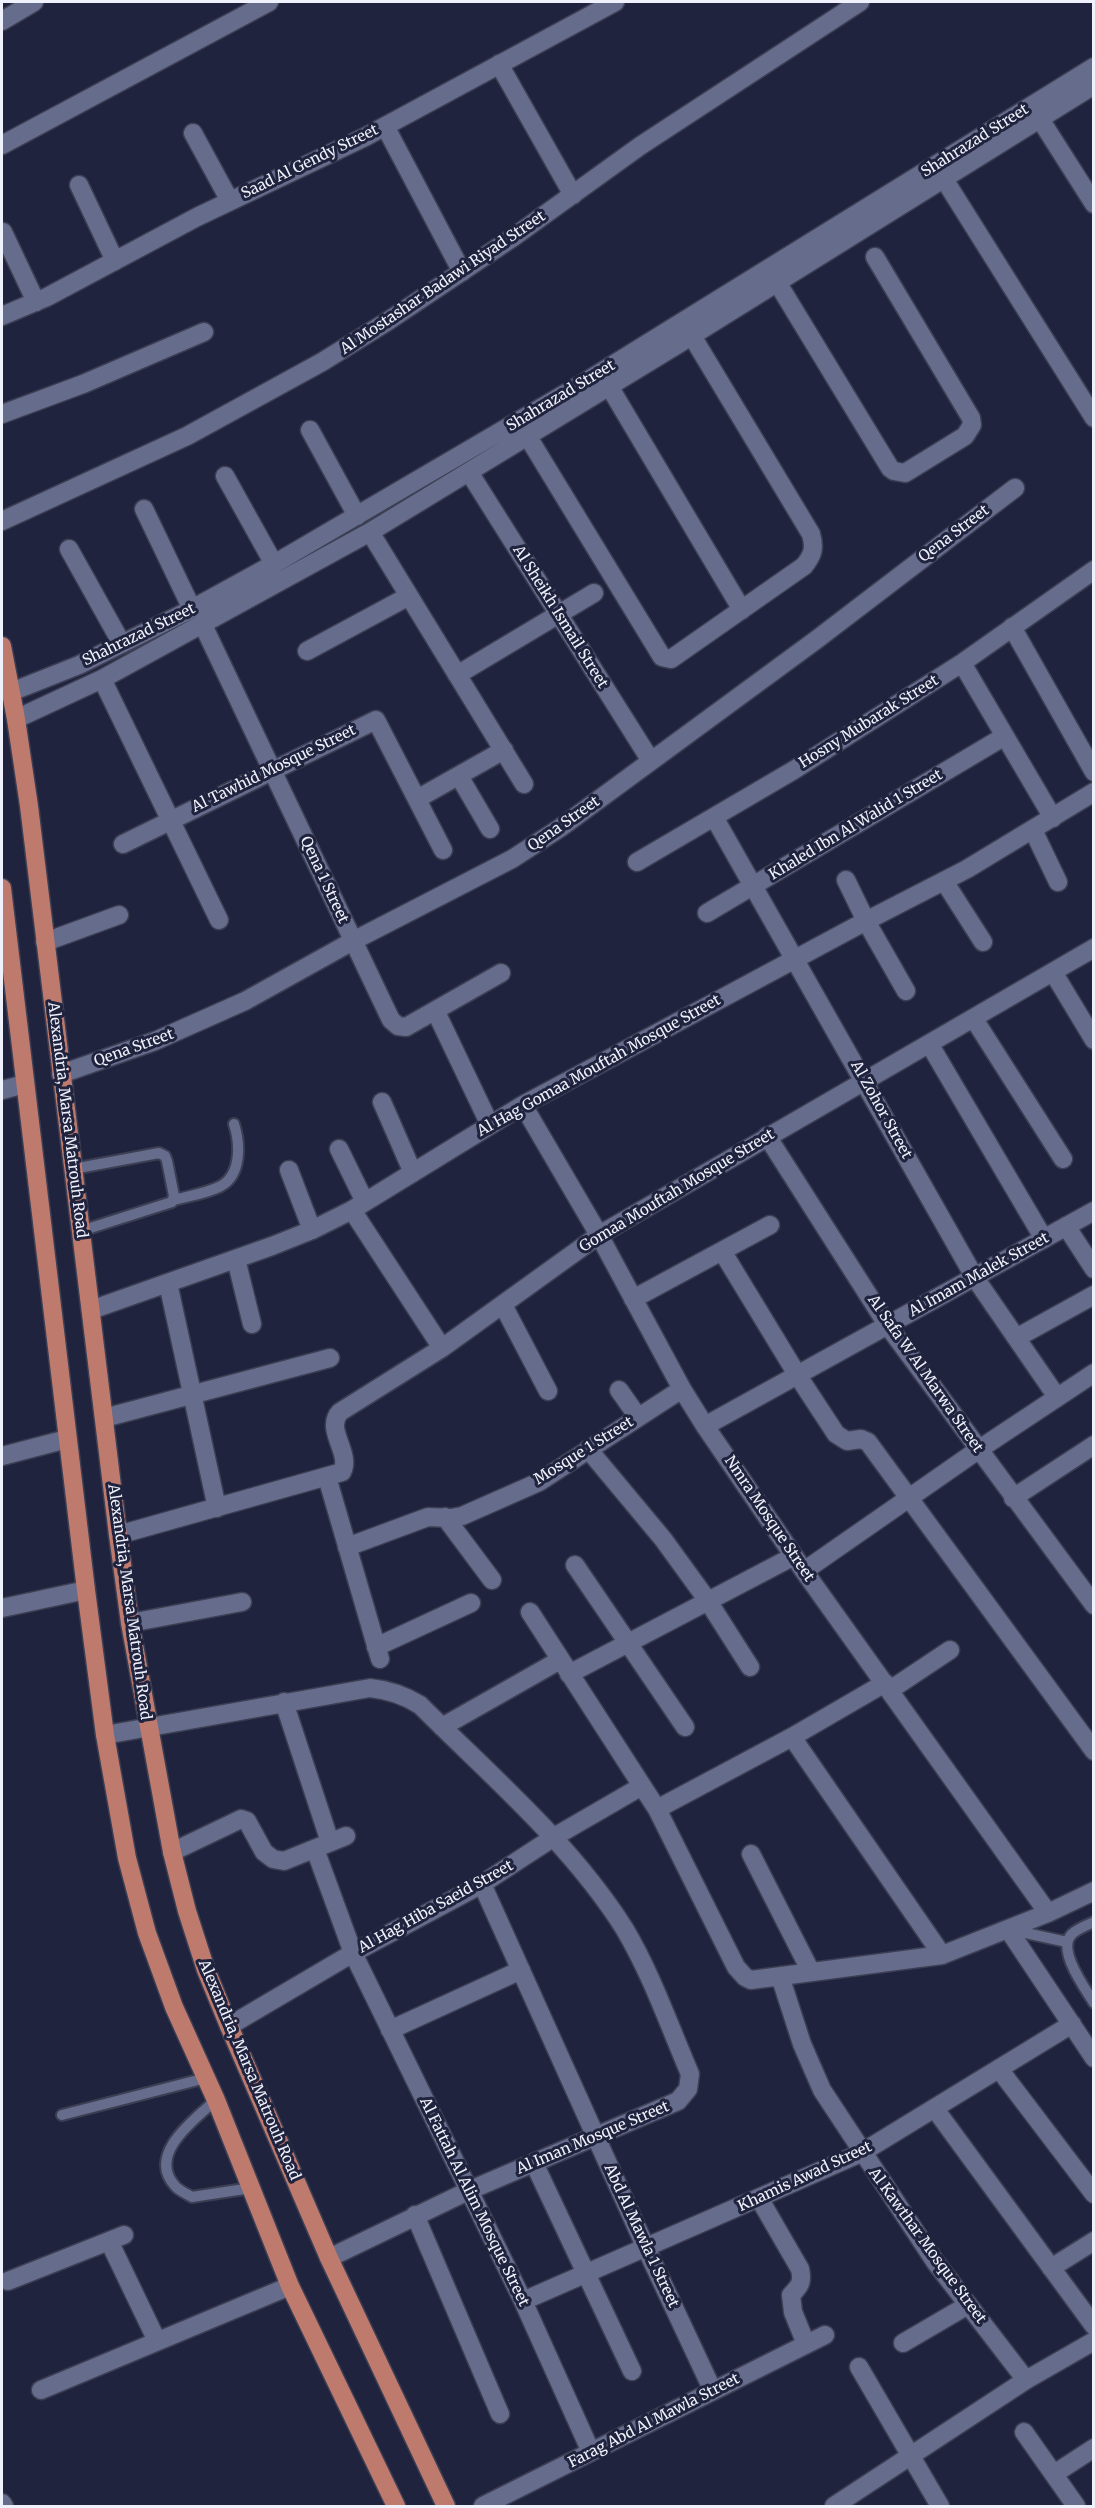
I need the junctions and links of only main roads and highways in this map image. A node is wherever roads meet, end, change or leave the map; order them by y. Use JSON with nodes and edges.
{"nodes":[{"id":1,"x":2,"y":645,"type":"edge"},
{"id":2,"x":2,"y":888,"type":"edge"},
{"id":3,"x":4,"y":931,"type":"edge"},
{"id":4,"x":396,"y":2506,"type":"edge"},
{"id":5,"x":447,"y":2506,"type":"edge"}],
"edges":[{"from":1,"to":5,"type":"main road","name":"Alexandria, Marsa Matrouh Road"},
{"from":2,"to":3,"type":"main road"},
{"from":3,"to":4,"type":"main road"}]}
